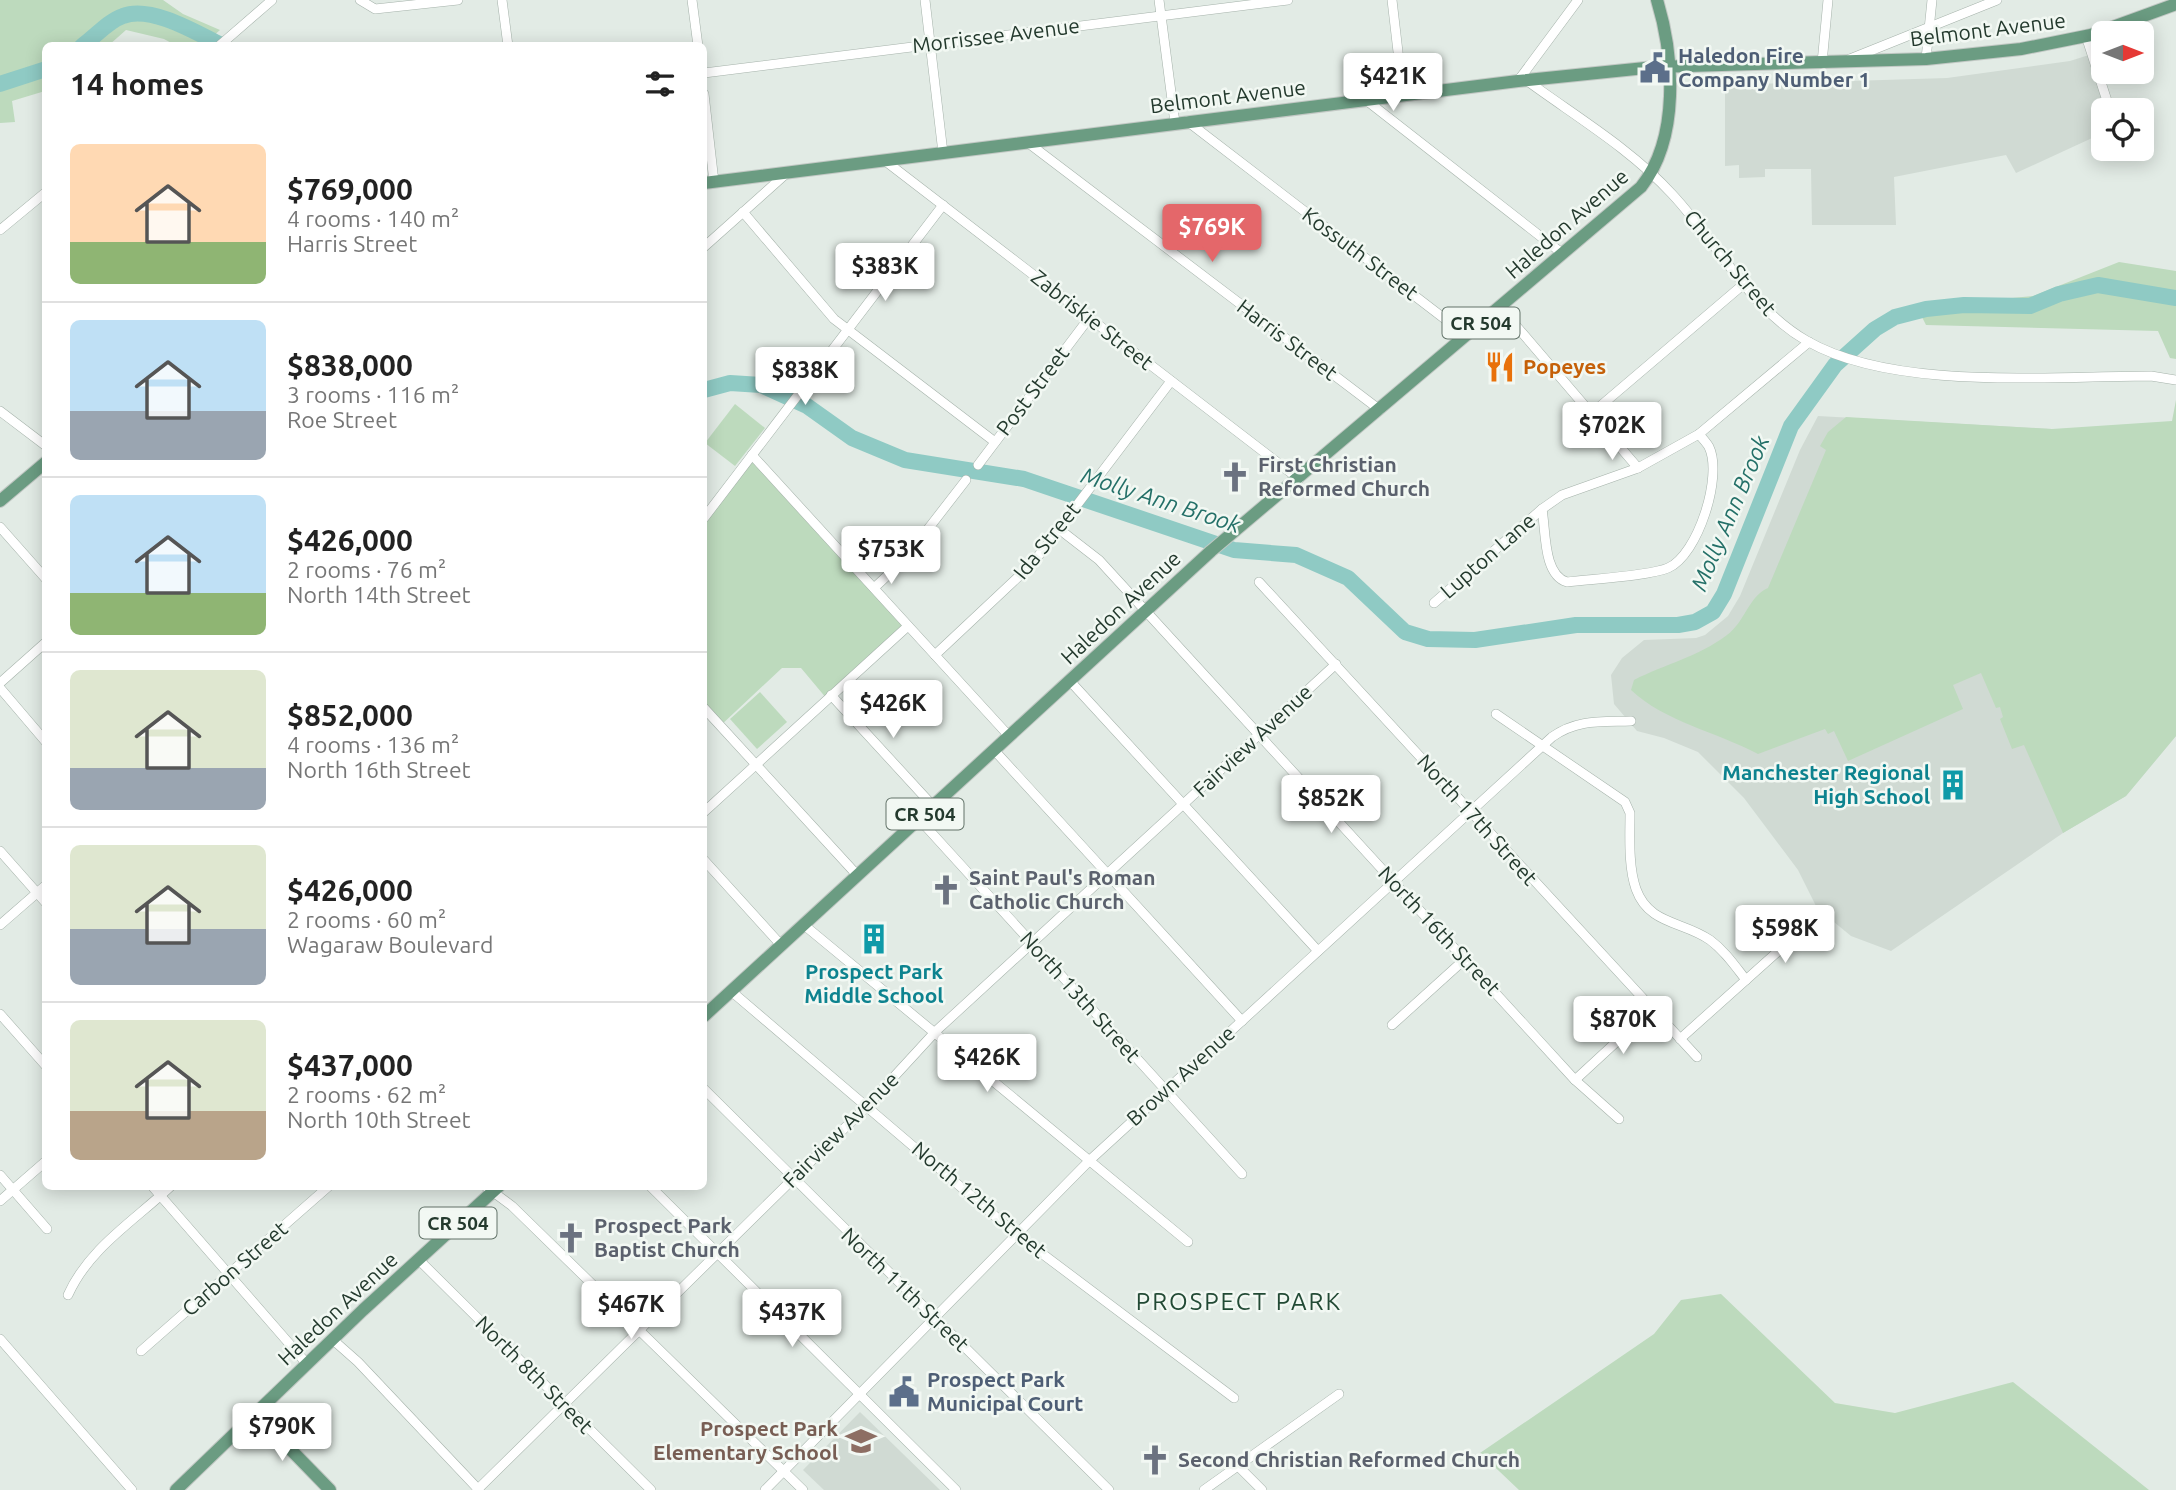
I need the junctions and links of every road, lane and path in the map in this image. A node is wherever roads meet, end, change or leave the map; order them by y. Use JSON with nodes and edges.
{"nodes":[{"id":1,"x":272,"y":0,"type":"edge"},
{"id":2,"x":360,"y":0,"type":"edge"},
{"id":3,"x":458,"y":0,"type":"edge"},
{"id":4,"x":502,"y":0,"type":"edge"},
{"id":5,"x":692,"y":0,"type":"edge"},
{"id":6,"x":925,"y":0,"type":"edge"},
{"id":7,"x":1159,"y":0,"type":"edge"},
{"id":8,"x":1288,"y":0,"type":"edge"},
{"id":9,"x":1392,"y":0,"type":"edge"},
{"id":10,"x":1578,"y":0,"type":"edge"},
{"id":11,"x":1657,"y":0,"type":"edge"},
{"id":12,"x":1828,"y":0,"type":"edge"},
{"id":13,"x":1932,"y":0,"type":"edge"},
{"id":14,"x":1997,"y":0,"type":"edge"},
{"id":15,"x":2176,"y":4,"type":"edge"},
{"id":16,"x":1161,"y":16,"type":"junction"},
{"id":17,"x":1929,"y":28,"type":"junction"},
{"id":18,"x":2086,"y":36,"type":"junction"},
{"id":19,"x":224,"y":42,"type":"edge"},
{"id":20,"x":507,"y":42,"type":"edge"},
{"id":21,"x":697,"y":42,"type":"edge"},
{"id":22,"x":931,"y":44,"type":"junction"},
{"id":23,"x":1926,"y":59,"type":"junction"},
{"id":24,"x":1842,"y":62,"type":"junction"},
{"id":25,"x":1822,"y":63,"type":"junction"},
{"id":26,"x":1668,"y":67,"type":"junction"},
{"id":27,"x":707,"y":73,"type":"edge"},
{"id":28,"x":1522,"y":81,"type":"junction"},
{"id":29,"x":1403,"y":95,"type":"junction"},
{"id":30,"x":2106,"y":98,"type":"edge"},
{"id":31,"x":1365,"y":100,"type":"junction"},
{"id":32,"x":1181,"y":122,"type":"junction"},
{"id":33,"x":1027,"y":142,"type":"junction"},
{"id":34,"x":707,"y":147,"type":"edge"},
{"id":35,"x":943,"y":153,"type":"junction"},
{"id":36,"x":884,"y":160,"type":"junction"},
{"id":37,"x":788,"y":172,"type":"junction"},
{"id":38,"x":1651,"y":173,"type":"junction"},
{"id":39,"x":709,"y":182,"type":"edge"},
{"id":40,"x":42,"y":195,"type":"edge"},
{"id":41,"x":943,"y":205,"type":"junction"},
{"id":42,"x":743,"y":212,"type":"junction"},
{"id":43,"x":0,"y":230,"type":"edge"},
{"id":44,"x":707,"y":244,"type":"edge"},
{"id":45,"x":1563,"y":254,"type":"junction"},
{"id":46,"x":1745,"y":283,"type":"junction"},
{"id":47,"x":1500,"y":307,"type":"junction"},
{"id":48,"x":1089,"y":317,"type":"junction"},
{"id":49,"x":847,"y":329,"type":"junction"},
{"id":50,"x":1467,"y":336,"type":"junction"},
{"id":51,"x":1809,"y":342,"type":"junction"},
{"id":52,"x":2176,"y":380,"type":"edge"},
{"id":53,"x":1171,"y":381,"type":"junction"},
{"id":54,"x":1380,"y":410,"type":"junction"},
{"id":55,"x":0,"y":411,"type":"edge"},
{"id":56,"x":1591,"y":414,"type":"junction"},
{"id":57,"x":1699,"y":435,"type":"junction"},
{"id":58,"x":995,"y":442,"type":"junction"},
{"id":59,"x":42,"y":443,"type":"edge"},
{"id":60,"x":752,"y":455,"type":"junction"},
{"id":61,"x":978,"y":464,"type":"dead end"},
{"id":62,"x":42,"y":465,"type":"edge"},
{"id":63,"x":1638,"y":468,"type":"junction"},
{"id":64,"x":1300,"y":479,"type":"junction"},
{"id":65,"x":966,"y":480,"type":"dead end"},
{"id":66,"x":0,"y":501,"type":"edge"},
{"id":67,"x":1542,"y":509,"type":"junction"},
{"id":68,"x":707,"y":514,"type":"edge"},
{"id":69,"x":0,"y":527,"type":"edge"},
{"id":70,"x":1059,"y":529,"type":"junction"},
{"id":71,"x":42,"y":574,"type":"edge"},
{"id":72,"x":1259,"y":582,"type":"dead end"},
{"id":73,"x":873,"y":588,"type":"junction"},
{"id":74,"x":1434,"y":603,"type":"dead end"},
{"id":75,"x":1146,"y":611,"type":"junction"},
{"id":76,"x":908,"y":626,"type":"junction"},
{"id":77,"x":42,"y":646,"type":"edge"},
{"id":78,"x":935,"y":655,"type":"junction"},
{"id":79,"x":1336,"y":664,"type":"junction"},
{"id":80,"x":1070,"y":681,"type":"junction"},
{"id":81,"x":0,"y":683,"type":"edge"},
{"id":82,"x":0,"y":688,"type":"edge"},
{"id":83,"x":831,"y":695,"type":"junction"},
{"id":84,"x":707,"y":711,"type":"edge"},
{"id":85,"x":1496,"y":714,"type":"dead end"},
{"id":86,"x":1632,"y":721,"type":"dead end"},
{"id":87,"x":1260,"y":734,"type":"junction"},
{"id":88,"x":1009,"y":736,"type":"junction"},
{"id":89,"x":42,"y":737,"type":"edge"},
{"id":90,"x":1542,"y":746,"type":"junction"},
{"id":91,"x":994,"y":750,"type":"junction"},
{"id":92,"x":755,"y":765,"type":"junction"},
{"id":93,"x":1183,"y":804,"type":"junction"},
{"id":94,"x":933,"y":806,"type":"junction"},
{"id":95,"x":707,"y":809,"type":"edge"},
{"id":96,"x":1470,"y":812,"type":"junction"},
{"id":97,"x":919,"y":819,"type":"junction"},
{"id":98,"x":0,"y":851,"type":"edge"},
{"id":99,"x":707,"y":863,"type":"edge"},
{"id":100,"x":1107,"y":874,"type":"junction"},
{"id":101,"x":858,"y":876,"type":"junction"},
{"id":102,"x":1393,"y":882,"type":"junction"},
{"id":103,"x":42,"y":888,"type":"edge"},
{"id":104,"x":37,"y":892,"type":"junction"},
{"id":105,"x":42,"y":898,"type":"edge"},
{"id":106,"x":0,"y":925,"type":"edge"},
{"id":107,"x":804,"y":925,"type":"junction"},
{"id":108,"x":1804,"y":928,"type":"dead end"},
{"id":109,"x":1031,"y":943,"type":"junction"},
{"id":110,"x":782,"y":945,"type":"junction"},
{"id":111,"x":1318,"y":951,"type":"junction"},
{"id":112,"x":1465,"y":959,"type":"junction"},
{"id":113,"x":1746,"y":980,"type":"junction"},
{"id":114,"x":731,"y":991,"type":"junction"},
{"id":115,"x":1651,"y":1010,"type":"junction"},
{"id":116,"x":707,"y":1013,"type":"edge"},
{"id":117,"x":0,"y":1014,"type":"edge"},
{"id":118,"x":1242,"y":1021,"type":"junction"},
{"id":119,"x":1392,"y":1025,"type":"dead end"},
{"id":120,"x":936,"y":1031,"type":"junction"},
{"id":121,"x":1680,"y":1039,"type":"junction"},
{"id":122,"x":1697,"y":1057,"type":"dead end"},
{"id":123,"x":42,"y":1061,"type":"edge"},
{"id":124,"x":1575,"y":1080,"type":"junction"},
{"id":125,"x":1165,"y":1090,"type":"junction"},
{"id":126,"x":707,"y":1092,"type":"edge"},
{"id":127,"x":868,"y":1105,"type":"junction"},
{"id":128,"x":1619,"y":1119,"type":"dead end"},
{"id":129,"x":1090,"y":1160,"type":"junction"},
{"id":130,"x":42,"y":1165,"type":"edge"},
{"id":131,"x":1242,"y":1174,"type":"dead end"},
{"id":132,"x":0,"y":1175,"type":"edge"},
{"id":133,"x":792,"y":1179,"type":"junction"},
{"id":134,"x":13,"y":1190,"type":"junction"},
{"id":135,"x":155,"y":1190,"type":"edge"},
{"id":136,"x":167,"y":1190,"type":"edge"},
{"id":137,"x":324,"y":1190,"type":"edge"},
{"id":138,"x":491,"y":1190,"type":"edge"},
{"id":139,"x":493,"y":1190,"type":"edge"},
{"id":140,"x":654,"y":1190,"type":"edge"},
{"id":141,"x":160,"y":1196,"type":"junction"},
{"id":142,"x":0,"y":1201,"type":"edge"},
{"id":143,"x":47,"y":1229,"type":"dead end"},
{"id":144,"x":1016,"y":1234,"type":"junction"},
{"id":145,"x":1188,"y":1242,"type":"dead end"},
{"id":146,"x":717,"y":1254,"type":"junction"},
{"id":147,"x":418,"y":1259,"type":"junction"},
{"id":148,"x":229,"y":1274,"type":"junction"},
{"id":149,"x":68,"y":1295,"type":"dead end"},
{"id":150,"x":934,"y":1318,"type":"junction"},
{"id":151,"x":642,"y":1331,"type":"junction"},
{"id":152,"x":0,"y":1339,"type":"edge"},
{"id":153,"x":332,"y":1339,"type":"junction"},
{"id":154,"x":141,"y":1351,"type":"dead end"},
{"id":155,"x":307,"y":1364,"type":"junction"},
{"id":156,"x":859,"y":1394,"type":"junction"},
{"id":157,"x":1339,"y":1394,"type":"dead end"},
{"id":158,"x":1234,"y":1398,"type":"dead end"},
{"id":159,"x":565,"y":1406,"type":"junction"},
{"id":160,"x":256,"y":1414,"type":"junction"},
{"id":161,"x":1238,"y":1466,"type":"junction"},
{"id":162,"x":784,"y":1471,"type":"junction"},
{"id":163,"x":132,"y":1490,"type":"edge"},
{"id":164,"x":176,"y":1490,"type":"edge"},
{"id":165,"x":330,"y":1490,"type":"edge"},
{"id":166,"x":478,"y":1490,"type":"edge"},
{"id":167,"x":651,"y":1490,"type":"edge"},
{"id":168,"x":765,"y":1490,"type":"edge"},
{"id":169,"x":803,"y":1490,"type":"edge"},
{"id":170,"x":956,"y":1490,"type":"edge"},
{"id":171,"x":1109,"y":1490,"type":"edge"},
{"id":172,"x":1204,"y":1490,"type":"edge"},
{"id":173,"x":1262,"y":1490,"type":"edge"}],
"edges":[{"from":1,"to":19,"type":"street"},
{"from":2,"to":3,"type":"street"},
{"from":4,"to":20,"type":"street"},
{"from":5,"to":21,"type":"street"},
{"from":6,"to":22,"type":"street"},
{"from":7,"to":16,"type":"street"},
{"from":8,"to":16,"type":"street","name":"Morrissee Avenue"},
{"from":9,"to":29,"type":"street"},
{"from":10,"to":28,"type":"street"},
{"from":11,"to":26,"type":"main road","number":"CR 504"},
{"from":12,"to":25,"type":"street"},
{"from":13,"to":17,"type":"street"},
{"from":14,"to":17,"type":"street","name":"Belmont Avenue"},
{"from":15,"to":18,"type":"main road","name":"Belmont Avenue"},
{"from":16,"to":22,"type":"street","name":"Morrissee Avenue"},
{"from":16,"to":32,"type":"street"},
{"from":17,"to":23,"type":"street"},
{"from":17,"to":24,"type":"street","name":"Belmont Avenue"},
{"from":18,"to":23,"type":"main road","name":"Belmont Avenue"},
{"from":18,"to":30,"type":"street"},
{"from":22,"to":27,"type":"street","name":"Morrissee Avenue"},
{"from":22,"to":35,"type":"street"},
{"from":23,"to":24,"type":"main road","name":"Belmont Avenue"},
{"from":24,"to":25,"type":"main road","name":"Belmont Avenue"},
{"from":25,"to":26,"type":"main road","name":"Belmont Avenue"},
{"from":26,"to":28,"type":"main road","name":"Belmont Avenue"},
{"from":26,"to":38,"type":"main road","name":"Haledon Avenue","number":"CR 504"},
{"from":28,"to":29,"type":"main road","name":"Belmont Avenue"},
{"from":28,"to":38,"type":"street","name":"Church Street"},
{"from":29,"to":31,"type":"main road","name":"Belmont Avenue"},
{"from":31,"to":32,"type":"main road","name":"Belmont Avenue"},
{"from":31,"to":45,"type":"street"},
{"from":32,"to":33,"type":"main road","name":"Belmont Avenue"},
{"from":32,"to":50,"type":"street","name":"Kossuth Street"},
{"from":33,"to":35,"type":"main road","name":"Belmont Avenue"},
{"from":33,"to":54,"type":"street","name":"Harris Street"},
{"from":34,"to":39,"type":"street"},
{"from":35,"to":36,"type":"main road","name":"Belmont Avenue"},
{"from":36,"to":37,"type":"main road","name":"Belmont Avenue"},
{"from":36,"to":41,"type":"street","name":"Zabriskie Street"},
{"from":37,"to":39,"type":"main road","name":"Belmont Avenue"},
{"from":37,"to":42,"type":"street"},
{"from":38,"to":45,"type":"main road","name":"Haledon Avenue","number":"CR 504"},
{"from":38,"to":46,"type":"street","name":"Church Street"},
{"from":40,"to":43,"type":"street"},
{"from":41,"to":48,"type":"street","name":"Zabriskie Street"},
{"from":41,"to":49,"type":"street"},
{"from":42,"to":44,"type":"street"},
{"from":42,"to":49,"type":"street"},
{"from":45,"to":47,"type":"main road","name":"Haledon Avenue","number":"CR 504"},
{"from":46,"to":51,"type":"street","name":"Church Street"},
{"from":46,"to":56,"type":"street"},
{"from":47,"to":50,"type":"main road","name":"Haledon Avenue","number":"CR 504"},
{"from":47,"to":56,"type":"street"},
{"from":48,"to":53,"type":"street","name":"Zabriskie Street"},
{"from":48,"to":58,"type":"street","name":"Post Street"},
{"from":49,"to":58,"type":"street"},
{"from":49,"to":60,"type":"street"},
{"from":50,"to":54,"type":"main road","name":"Haledon Avenue","number":"CR 504"},
{"from":51,"to":52,"type":"street","name":"Church Street"},
{"from":51,"to":57,"type":"street","name":"Lupton Lane"},
{"from":53,"to":64,"type":"street","name":"Zabriskie Street"},
{"from":53,"to":70,"type":"street","name":"Ida Street"},
{"from":54,"to":64,"type":"main road","name":"Haledon Avenue","number":"CR 504"},
{"from":55,"to":59,"type":"street"},
{"from":56,"to":63,"type":"street"},
{"from":57,"to":63,"type":"street","name":"Lupton Lane"},
{"from":57,"to":67,"type":"street","name":"Lupton Lane"},
{"from":58,"to":61,"type":"street","name":"Post Street"},
{"from":60,"to":68,"type":"street"},
{"from":60,"to":73,"type":"street"},
{"from":62,"to":66,"type":"main road"},
{"from":63,"to":67,"type":"street","name":"Lupton Lane"},
{"from":64,"to":75,"type":"main road","name":"Haledon Avenue","number":"CR 504"},
{"from":65,"to":73,"type":"street"},
{"from":67,"to":74,"type":"street","name":"Lupton Lane"},
{"from":69,"to":71,"type":"street"},
{"from":70,"to":75,"type":"street","name":"North 16th Street"},
{"from":70,"to":78,"type":"street","name":"Ida Street"},
{"from":72,"to":79,"type":"street","name":"North 17th Street"},
{"from":73,"to":76,"type":"street"},
{"from":75,"to":80,"type":"main road","name":"Haledon Avenue","number":"CR 504"},
{"from":75,"to":87,"type":"street","name":"North 16th Street"},
{"from":76,"to":78,"type":"street"},
{"from":76,"to":83,"type":"street"},
{"from":77,"to":81,"type":"street"},
{"from":78,"to":88,"type":"street"},
{"from":79,"to":87,"type":"street","name":"Fairview Avenue"},
{"from":79,"to":96,"type":"street","name":"North 17th Street"},
{"from":80,"to":88,"type":"main road","name":"Haledon Avenue","number":"CR 504"},
{"from":80,"to":93,"type":"street"},
{"from":82,"to":89,"type":"street"},
{"from":83,"to":92,"type":"street"},
{"from":83,"to":94,"type":"street"},
{"from":84,"to":92,"type":"street"},
{"from":85,"to":90,"type":"street"},
{"from":86,"to":90,"type":"street","name":"Brown Avenue"},
{"from":87,"to":93,"type":"street","name":"Fairview Avenue"},
{"from":87,"to":102,"type":"street","name":"North 16th Street"},
{"from":88,"to":91,"type":"main road","name":"Haledon Avenue","number":"CR 504"},
{"from":90,"to":96,"type":"street","name":"Brown Avenue"},
{"from":90,"to":113,"type":"street"},
{"from":91,"to":94,"type":"main road","name":"Haledon Avenue","number":"CR 504"},
{"from":91,"to":100,"type":"street"},
{"from":92,"to":95,"type":"street"},
{"from":92,"to":101,"type":"street"},
{"from":93,"to":100,"type":"street","name":"Fairview Avenue"},
{"from":93,"to":111,"type":"street"},
{"from":94,"to":97,"type":"main road","name":"Haledon Avenue","number":"CR 504"},
{"from":96,"to":102,"type":"street","name":"Brown Avenue"},
{"from":96,"to":115,"type":"street","name":"North 17th Street"},
{"from":97,"to":101,"type":"main road","name":"Haledon Avenue","number":"CR 504"},
{"from":97,"to":109,"type":"street","name":"North 13th Street"},
{"from":98,"to":104,"type":"street"},
{"from":99,"to":110,"type":"street"},
{"from":100,"to":109,"type":"street","name":"Fairview Avenue"},
{"from":100,"to":118,"type":"street"},
{"from":101,"to":107,"type":"main road","name":"Haledon Avenue","number":"CR 504"},
{"from":102,"to":111,"type":"street","name":"Brown Avenue"},
{"from":102,"to":112,"type":"street","name":"North 16th Street"},
{"from":103,"to":104,"type":"street"},
{"from":104,"to":105,"type":"street"},
{"from":104,"to":106,"type":"street"},
{"from":107,"to":110,"type":"main road","name":"Haledon Avenue","number":"CR 504"},
{"from":107,"to":120,"type":"street"},
{"from":108,"to":113,"type":"street"},
{"from":109,"to":120,"type":"street","name":"Fairview Avenue"},
{"from":109,"to":125,"type":"street","name":"North 13th Street"},
{"from":110,"to":114,"type":"main road","name":"Haledon Avenue","number":"CR 504"},
{"from":111,"to":118,"type":"street","name":"Brown Avenue"},
{"from":112,"to":119,"type":"street"},
{"from":112,"to":124,"type":"street","name":"North 16th Street"},
{"from":113,"to":121,"type":"street"},
{"from":114,"to":116,"type":"main road","name":"Haledon Avenue","number":"CR 504"},
{"from":114,"to":127,"type":"street","name":"North 12th Street"},
{"from":115,"to":121,"type":"street","name":"North 17th Street"},
{"from":115,"to":124,"type":"street"},
{"from":117,"to":123,"type":"street"},
{"from":118,"to":125,"type":"street","name":"Brown Avenue"},
{"from":120,"to":127,"type":"street","name":"Fairview Avenue"},
{"from":120,"to":129,"type":"street"},
{"from":121,"to":122,"type":"street","name":"North 17th Street"},
{"from":124,"to":128,"type":"street","name":"North 16th Street"},
{"from":125,"to":129,"type":"street","name":"Brown Avenue"},
{"from":125,"to":131,"type":"street","name":"North 13th Street"},
{"from":126,"to":133,"type":"street","name":"North 11th Street"},
{"from":127,"to":133,"type":"street","name":"Fairview Avenue"},
{"from":127,"to":144,"type":"street","name":"North 12th Street"},
{"from":129,"to":144,"type":"street","name":"Brown Avenue"},
{"from":129,"to":145,"type":"street"},
{"from":130,"to":134,"type":"street"},
{"from":132,"to":134,"type":"street"},
{"from":133,"to":146,"type":"street","name":"Fairview Avenue"},
{"from":133,"to":150,"type":"street","name":"North 11th Street"},
{"from":134,"to":142,"type":"street"},
{"from":134,"to":143,"type":"street"},
{"from":135,"to":141,"type":"street"},
{"from":136,"to":141,"type":"street"},
{"from":137,"to":148,"type":"street","name":"Carbon Street"},
{"from":138,"to":147,"type":"main road","name":"Haledon Avenue","number":"CR 504"},
{"from":139,"to":151,"type":"street"},
{"from":140,"to":146,"type":"street"},
{"from":141,"to":148,"type":"street"},
{"from":141,"to":149,"type":"street"},
{"from":144,"to":150,"type":"street","name":"Brown Avenue"},
{"from":144,"to":158,"type":"street","name":"North 12th Street"},
{"from":146,"to":151,"type":"street","name":"Fairview Avenue"},
{"from":146,"to":156,"type":"street"},
{"from":147,"to":153,"type":"main road","name":"Haledon Avenue","number":"CR 504"},
{"from":147,"to":159,"type":"street","name":"North 8th Street"},
{"from":148,"to":154,"type":"street","name":"Carbon Street"},
{"from":148,"to":155,"type":"street"},
{"from":150,"to":156,"type":"street","name":"Brown Avenue"},
{"from":150,"to":171,"type":"street","name":"North 11th Street"},
{"from":151,"to":159,"type":"street","name":"Fairview Avenue"},
{"from":151,"to":162,"type":"street"},
{"from":152,"to":163,"type":"street"},
{"from":153,"to":155,"type":"main road","name":"Haledon Avenue","number":"CR 504"},
{"from":153,"to":166,"type":"street"},
{"from":155,"to":160,"type":"main road","name":"Haledon Avenue","number":"CR 504"},
{"from":156,"to":162,"type":"street","name":"Brown Avenue"},
{"from":156,"to":170,"type":"street"},
{"from":157,"to":161,"type":"street"},
{"from":159,"to":166,"type":"street","name":"Fairview Avenue"},
{"from":159,"to":167,"type":"street","name":"North 8th Street"},
{"from":160,"to":164,"type":"main road","name":"Haledon Avenue","number":"CR 504"},
{"from":160,"to":165,"type":"main road"},
{"from":161,"to":172,"type":"street"},
{"from":161,"to":173,"type":"street"},
{"from":162,"to":168,"type":"street","name":"Brown Avenue"},
{"from":162,"to":169,"type":"street"}]}
